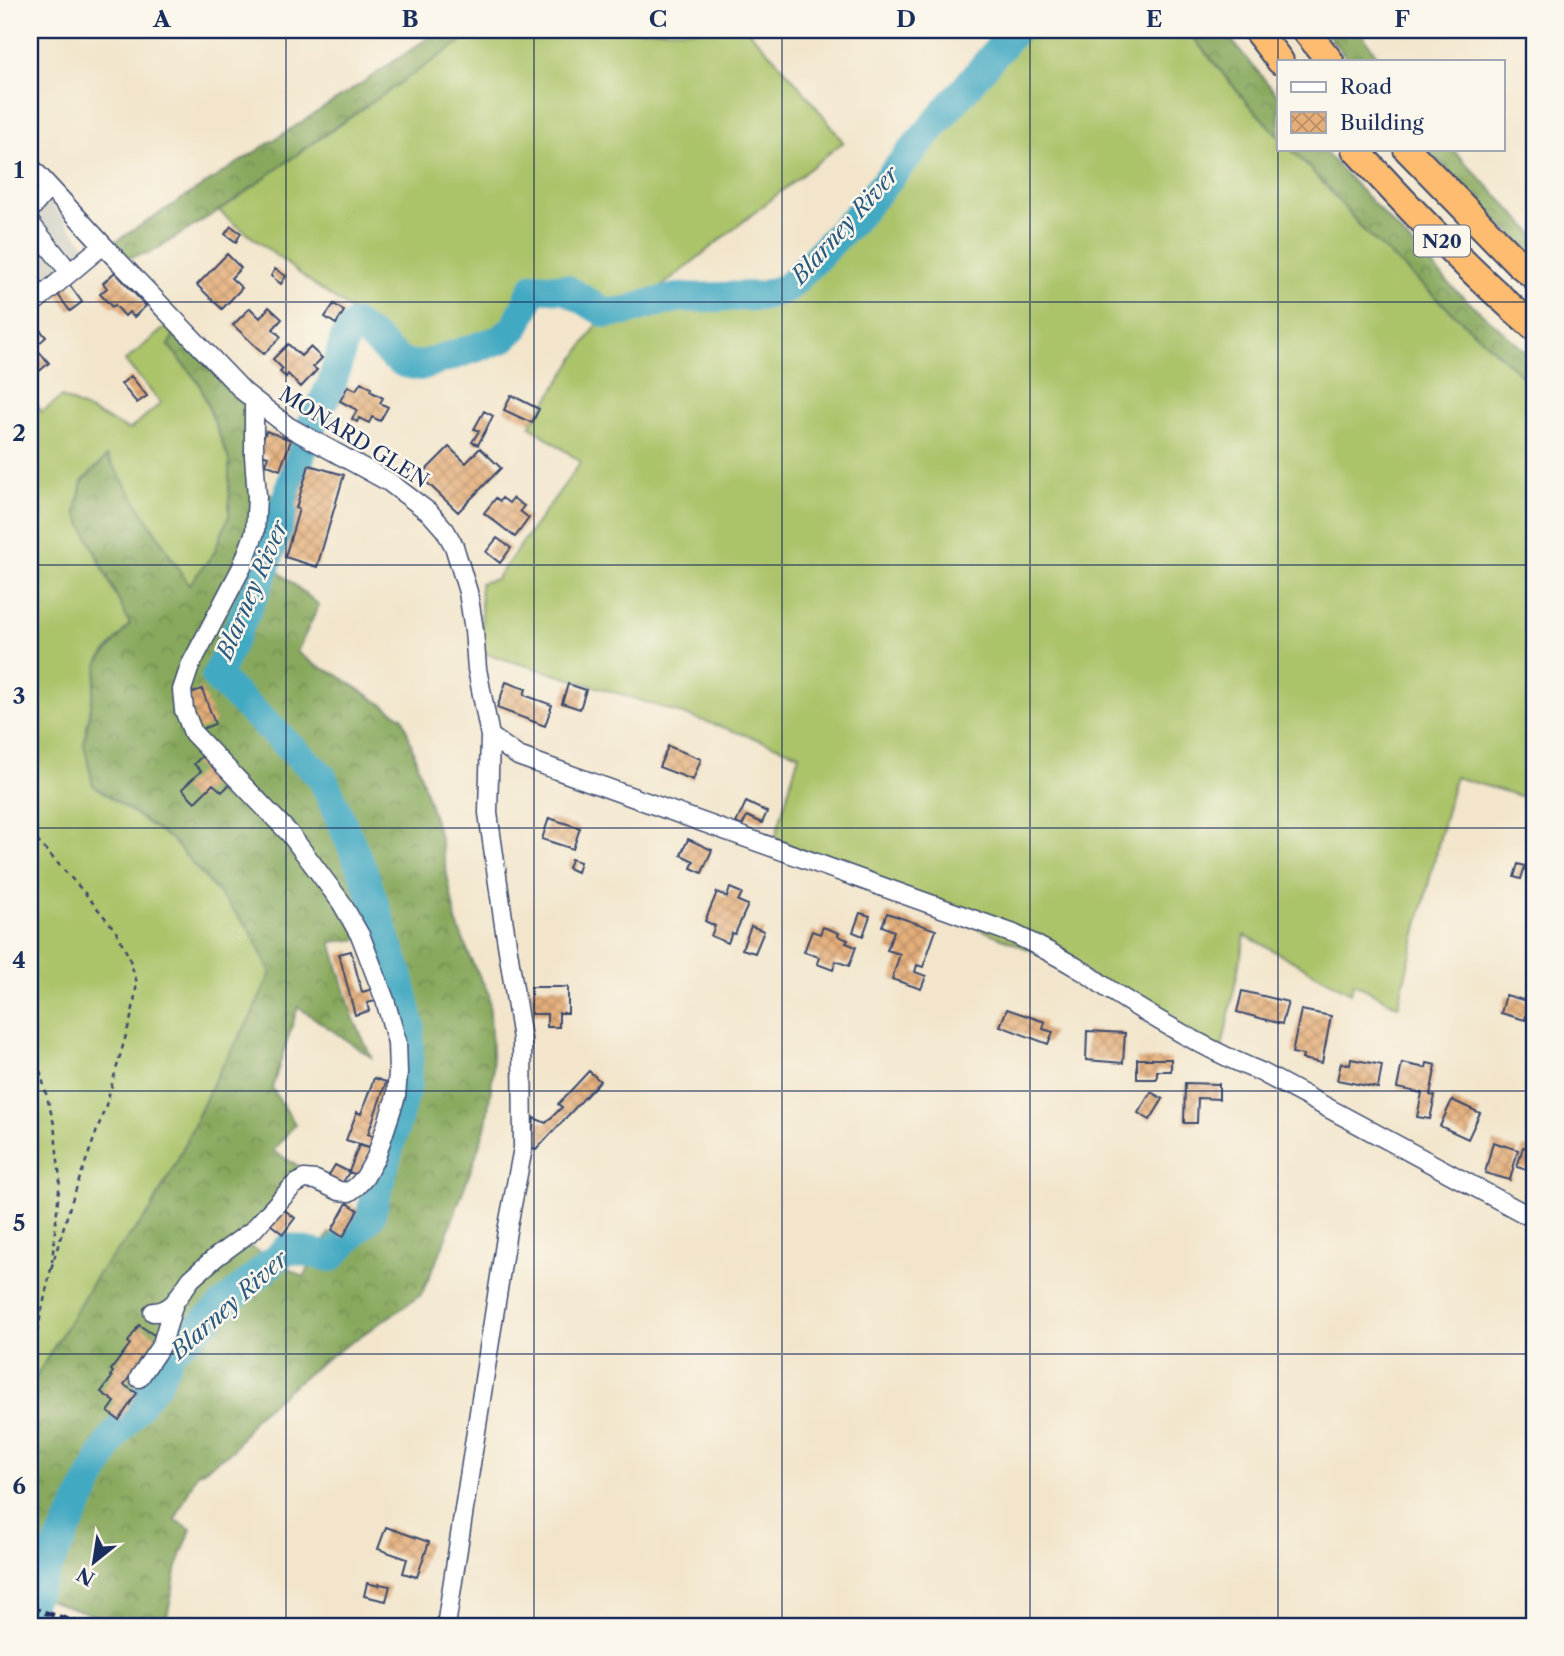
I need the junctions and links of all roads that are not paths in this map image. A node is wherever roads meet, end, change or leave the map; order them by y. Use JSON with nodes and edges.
{"nodes":[{"id":1,"x":1256,"y":30,"type":"edge"},
{"id":2,"x":1305,"y":30,"type":"edge"},
{"id":3,"x":1279,"y":60,"type":"edge"},
{"id":4,"x":1330,"y":60,"type":"edge"},
{"id":5,"x":1356,"y":150,"type":"edge"},
{"id":6,"x":1408,"y":150,"type":"edge"},
{"id":7,"x":30,"y":166,"type":"edge"},
{"id":8,"x":49,"y":187,"type":"junction"},
{"id":9,"x":30,"y":211,"type":"edge"},
{"id":10,"x":30,"y":223,"type":"edge"},
{"id":11,"x":103,"y":246,"type":"junction"},
{"id":12,"x":64,"y":264,"type":"dead end"},
{"id":13,"x":1534,"y":276,"type":"edge"},
{"id":14,"x":30,"y":306,"type":"edge"},
{"id":15,"x":1534,"y":327,"type":"edge"},
{"id":16,"x":254,"y":400,"type":"junction"},
{"id":17,"x":490,"y":736,"type":"junction"},
{"id":18,"x":1534,"y":1217,"type":"edge"},
{"id":19,"x":174,"y":1303,"type":"junction"},
{"id":20,"x":153,"y":1312,"type":"dead end"},
{"id":21,"x":139,"y":1378,"type":"dead end"},
{"id":22,"x":446,"y":1626,"type":"edge"}],
"edges":[{"from":1,"to":3,"type":"highway"},
{"from":2,"to":4,"type":"highway"},
{"from":5,"to":15,"type":"highway","number":"N20"},
{"from":6,"to":13,"type":"highway","number":"N20"},
{"from":7,"to":8,"type":"street","name":"MONARD GLEN"},
{"from":8,"to":9,"type":"street"},
{"from":8,"to":11,"type":"street","name":"MONARD GLEN"},
{"from":10,"to":12,"type":"street"},
{"from":11,"to":14,"type":"street"},
{"from":11,"to":16,"type":"street","name":"MONARD GLEN"},
{"from":16,"to":17,"type":"street","name":"MONARD GLEN"},
{"from":16,"to":19,"type":"street"},
{"from":17,"to":18,"type":"street"},
{"from":17,"to":22,"type":"street","name":"MONARD GLEN"},
{"from":19,"to":20,"type":"street"},
{"from":19,"to":21,"type":"street"}]}
